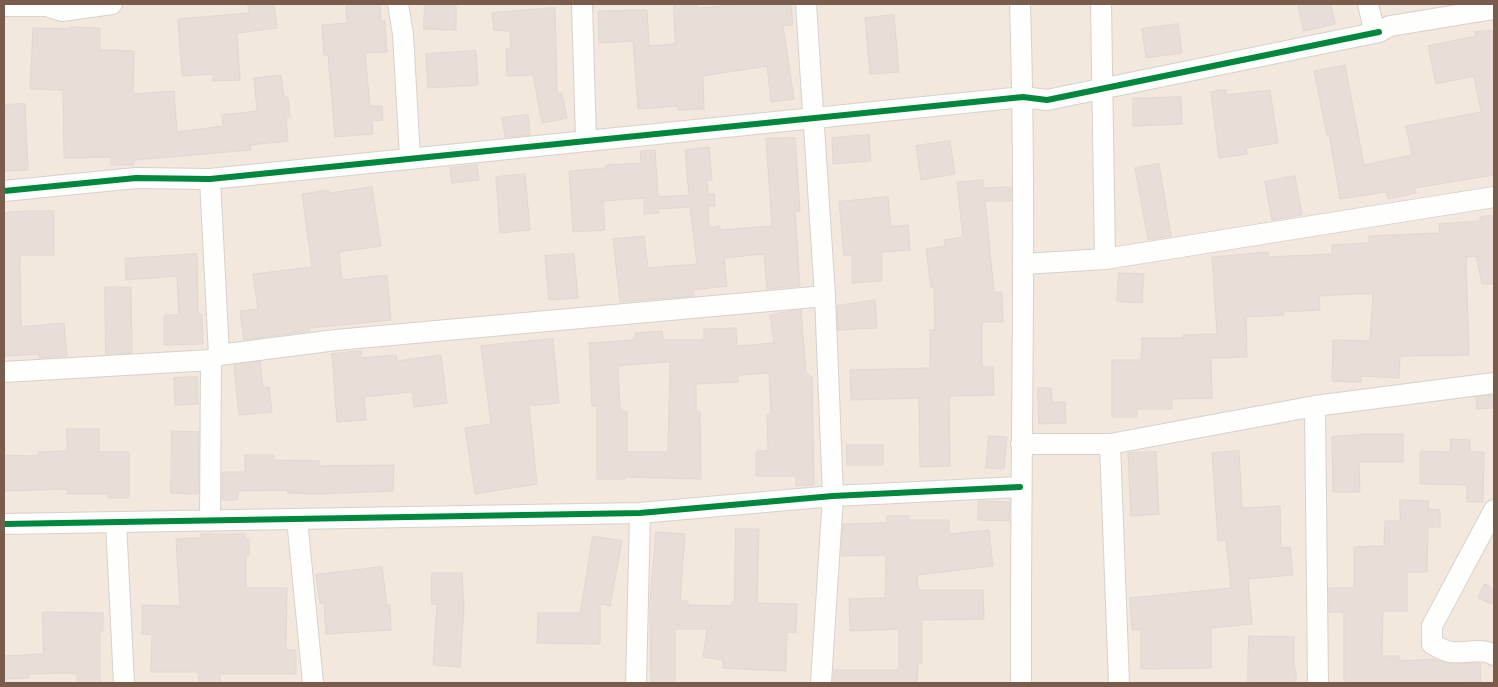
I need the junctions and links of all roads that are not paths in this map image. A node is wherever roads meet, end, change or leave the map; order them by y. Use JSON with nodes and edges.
{"nodes":[{"id":1,"x":112,"y":4,"type":"edge"},
{"id":2,"x":398,"y":4,"type":"edge"},
{"id":3,"x":582,"y":4,"type":"edge"},
{"id":4,"x":806,"y":4,"type":"edge"},
{"id":5,"x":1020,"y":4,"type":"edge"},
{"id":6,"x":1101,"y":4,"type":"edge"},
{"id":7,"x":1368,"y":4,"type":"edge"},
{"id":8,"x":4,"y":6,"type":"edge"},
{"id":9,"x":1494,"y":9,"type":"edge"},
{"id":10,"x":1379,"y":32,"type":"junction"},
{"id":11,"x":1101,"y":88,"type":"junction"},
{"id":12,"x":1023,"y":97,"type":"junction"},
{"id":13,"x":815,"y":119,"type":"junction"},
{"id":14,"x":586,"y":139,"type":"junction"},
{"id":15,"x":410,"y":158,"type":"junction"},
{"id":16,"x":210,"y":178,"type":"junction"},
{"id":17,"x":4,"y":191,"type":"edge"},
{"id":18,"x":1494,"y":197,"type":"edge"},
{"id":19,"x":1105,"y":258,"type":"junction"},
{"id":20,"x":1024,"y":264,"type":"junction"},
{"id":21,"x":825,"y":296,"type":"junction"},
{"id":22,"x":215,"y":357,"type":"junction"},
{"id":23,"x":4,"y":372,"type":"edge"},
{"id":24,"x":1494,"y":383,"type":"edge"},
{"id":25,"x":1315,"y":406,"type":"junction"},
{"id":26,"x":1021,"y":444,"type":"junction"},
{"id":27,"x":1110,"y":444,"type":"junction"},
{"id":28,"x":1020,"y":487,"type":"junction"},
{"id":29,"x":833,"y":496,"type":"junction"},
{"id":30,"x":1494,"y":510,"type":"edge"},
{"id":31,"x":640,"y":513,"type":"junction"},
{"id":32,"x":297,"y":519,"type":"junction"},
{"id":33,"x":210,"y":521,"type":"junction"},
{"id":34,"x":116,"y":522,"type":"junction"},
{"id":35,"x":4,"y":524,"type":"edge"},
{"id":36,"x":1494,"y":655,"type":"edge"},
{"id":37,"x":124,"y":683,"type":"edge"},
{"id":38,"x":313,"y":683,"type":"edge"},
{"id":39,"x":636,"y":683,"type":"edge"},
{"id":40,"x":822,"y":683,"type":"edge"},
{"id":41,"x":1021,"y":683,"type":"edge"},
{"id":42,"x":1120,"y":683,"type":"edge"},
{"id":43,"x":1318,"y":683,"type":"edge"}],
"edges":[{"from":1,"to":8,"type":"street"},
{"from":2,"to":15,"type":"street"},
{"from":3,"to":14,"type":"street"},
{"from":4,"to":13,"type":"street"},
{"from":5,"to":12,"type":"street"},
{"from":6,"to":11,"type":"street"},
{"from":7,"to":10,"type":"street"},
{"from":9,"to":10,"type":"street"},
{"from":10,"to":11,"type":"street"},
{"from":11,"to":12,"type":"street"},
{"from":11,"to":19,"type":"street"},
{"from":12,"to":13,"type":"street"},
{"from":12,"to":20,"type":"street"},
{"from":13,"to":14,"type":"street"},
{"from":13,"to":21,"type":"street"},
{"from":14,"to":15,"type":"street"},
{"from":15,"to":16,"type":"street"},
{"from":16,"to":17,"type":"street"},
{"from":16,"to":22,"type":"street"},
{"from":18,"to":19,"type":"street"},
{"from":19,"to":20,"type":"street"},
{"from":20,"to":26,"type":"street"},
{"from":21,"to":22,"type":"street"},
{"from":21,"to":29,"type":"street"},
{"from":22,"to":23,"type":"street"},
{"from":22,"to":33,"type":"street"},
{"from":24,"to":25,"type":"street"},
{"from":25,"to":27,"type":"street"},
{"from":25,"to":43,"type":"street"},
{"from":26,"to":27,"type":"street"},
{"from":26,"to":28,"type":"street"},
{"from":27,"to":42,"type":"street"},
{"from":28,"to":29,"type":"street"},
{"from":28,"to":41,"type":"street"},
{"from":29,"to":31,"type":"street"},
{"from":29,"to":40,"type":"street"},
{"from":30,"to":36,"type":"street"},
{"from":31,"to":32,"type":"street"},
{"from":31,"to":39,"type":"street"},
{"from":32,"to":33,"type":"street"},
{"from":32,"to":38,"type":"street"},
{"from":33,"to":34,"type":"street"},
{"from":34,"to":35,"type":"street"},
{"from":34,"to":37,"type":"street"}]}
